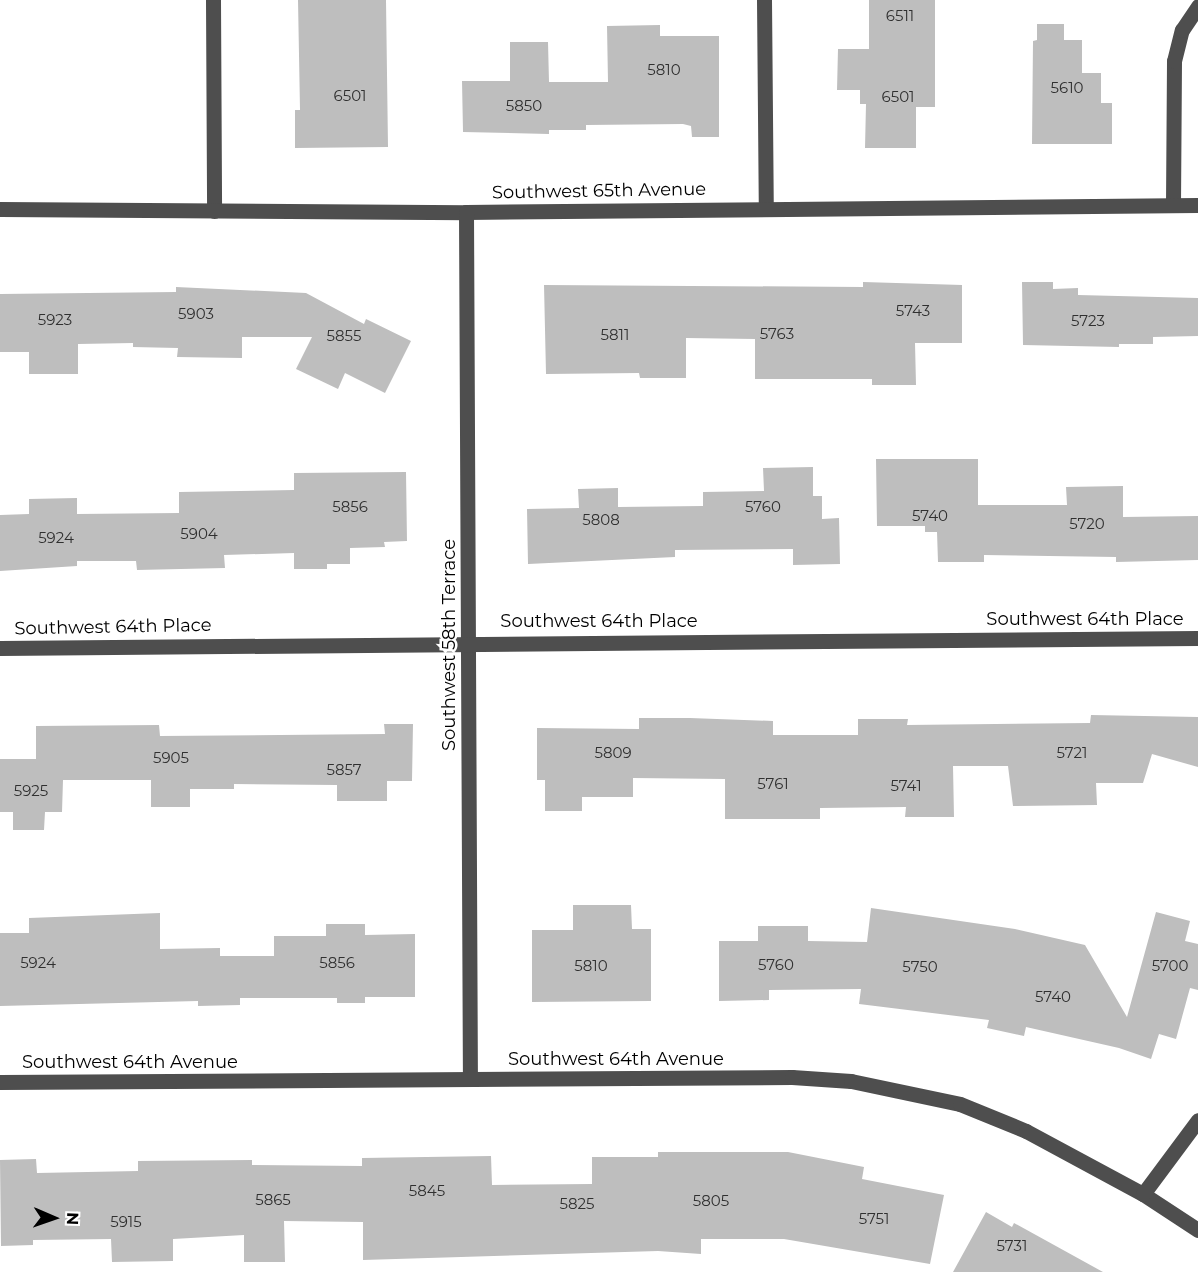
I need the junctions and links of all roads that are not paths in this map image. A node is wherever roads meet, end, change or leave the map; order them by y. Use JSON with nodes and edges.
{"nodes":[{"id":1,"x":213,"y":0,"type":"edge"},
{"id":2,"x":765,"y":0,"type":"edge"},
{"id":3,"x":1198,"y":6,"type":"edge"},
{"id":4,"x":1173,"y":205,"type":"junction"},
{"id":5,"x":1198,"y":205,"type":"edge"},
{"id":6,"x":0,"y":209,"type":"edge"},
{"id":7,"x":766,"y":209,"type":"junction"},
{"id":8,"x":214,"y":211,"type":"junction"},
{"id":9,"x":466,"y":212,"type":"junction"},
{"id":10,"x":1198,"y":638,"type":"edge"},
{"id":11,"x":468,"y":642,"type":"junction"},
{"id":12,"x":0,"y":648,"type":"edge"},
{"id":13,"x":470,"y":1079,"type":"junction"},
{"id":14,"x":0,"y":1082,"type":"edge"},
{"id":15,"x":1198,"y":1120,"type":"edge"},
{"id":16,"x":1143,"y":1194,"type":"junction"},
{"id":17,"x":1198,"y":1230,"type":"edge"}],
"edges":[{"from":1,"to":8,"type":"street"},
{"from":2,"to":7,"type":"street"},
{"from":3,"to":4,"type":"street"},
{"from":4,"to":5,"type":"street","name":"Southwest 65th Avenue"},
{"from":4,"to":7,"type":"street","name":"Southwest 65th Avenue"},
{"from":6,"to":8,"type":"street","name":"Southwest 65th Avenue"},
{"from":7,"to":9,"type":"street","name":"Southwest 65th Avenue"},
{"from":8,"to":9,"type":"street","name":"Southwest 65th Avenue"},
{"from":9,"to":11,"type":"street","name":"Southwest 58th Terrace"},
{"from":10,"to":11,"type":"street","name":"Southwest 64th Place"},
{"from":11,"to":12,"type":"street","name":"Southwest 64th Place"},
{"from":11,"to":13,"type":"street","name":"Southwest 58th Terrace"},
{"from":13,"to":14,"type":"street","name":"Southwest 64th Avenue"},
{"from":13,"to":16,"type":"street","name":"Southwest 64th Avenue"},
{"from":15,"to":16,"type":"street"},
{"from":16,"to":17,"type":"street","name":"Southwest 64th Avenue"}]}
